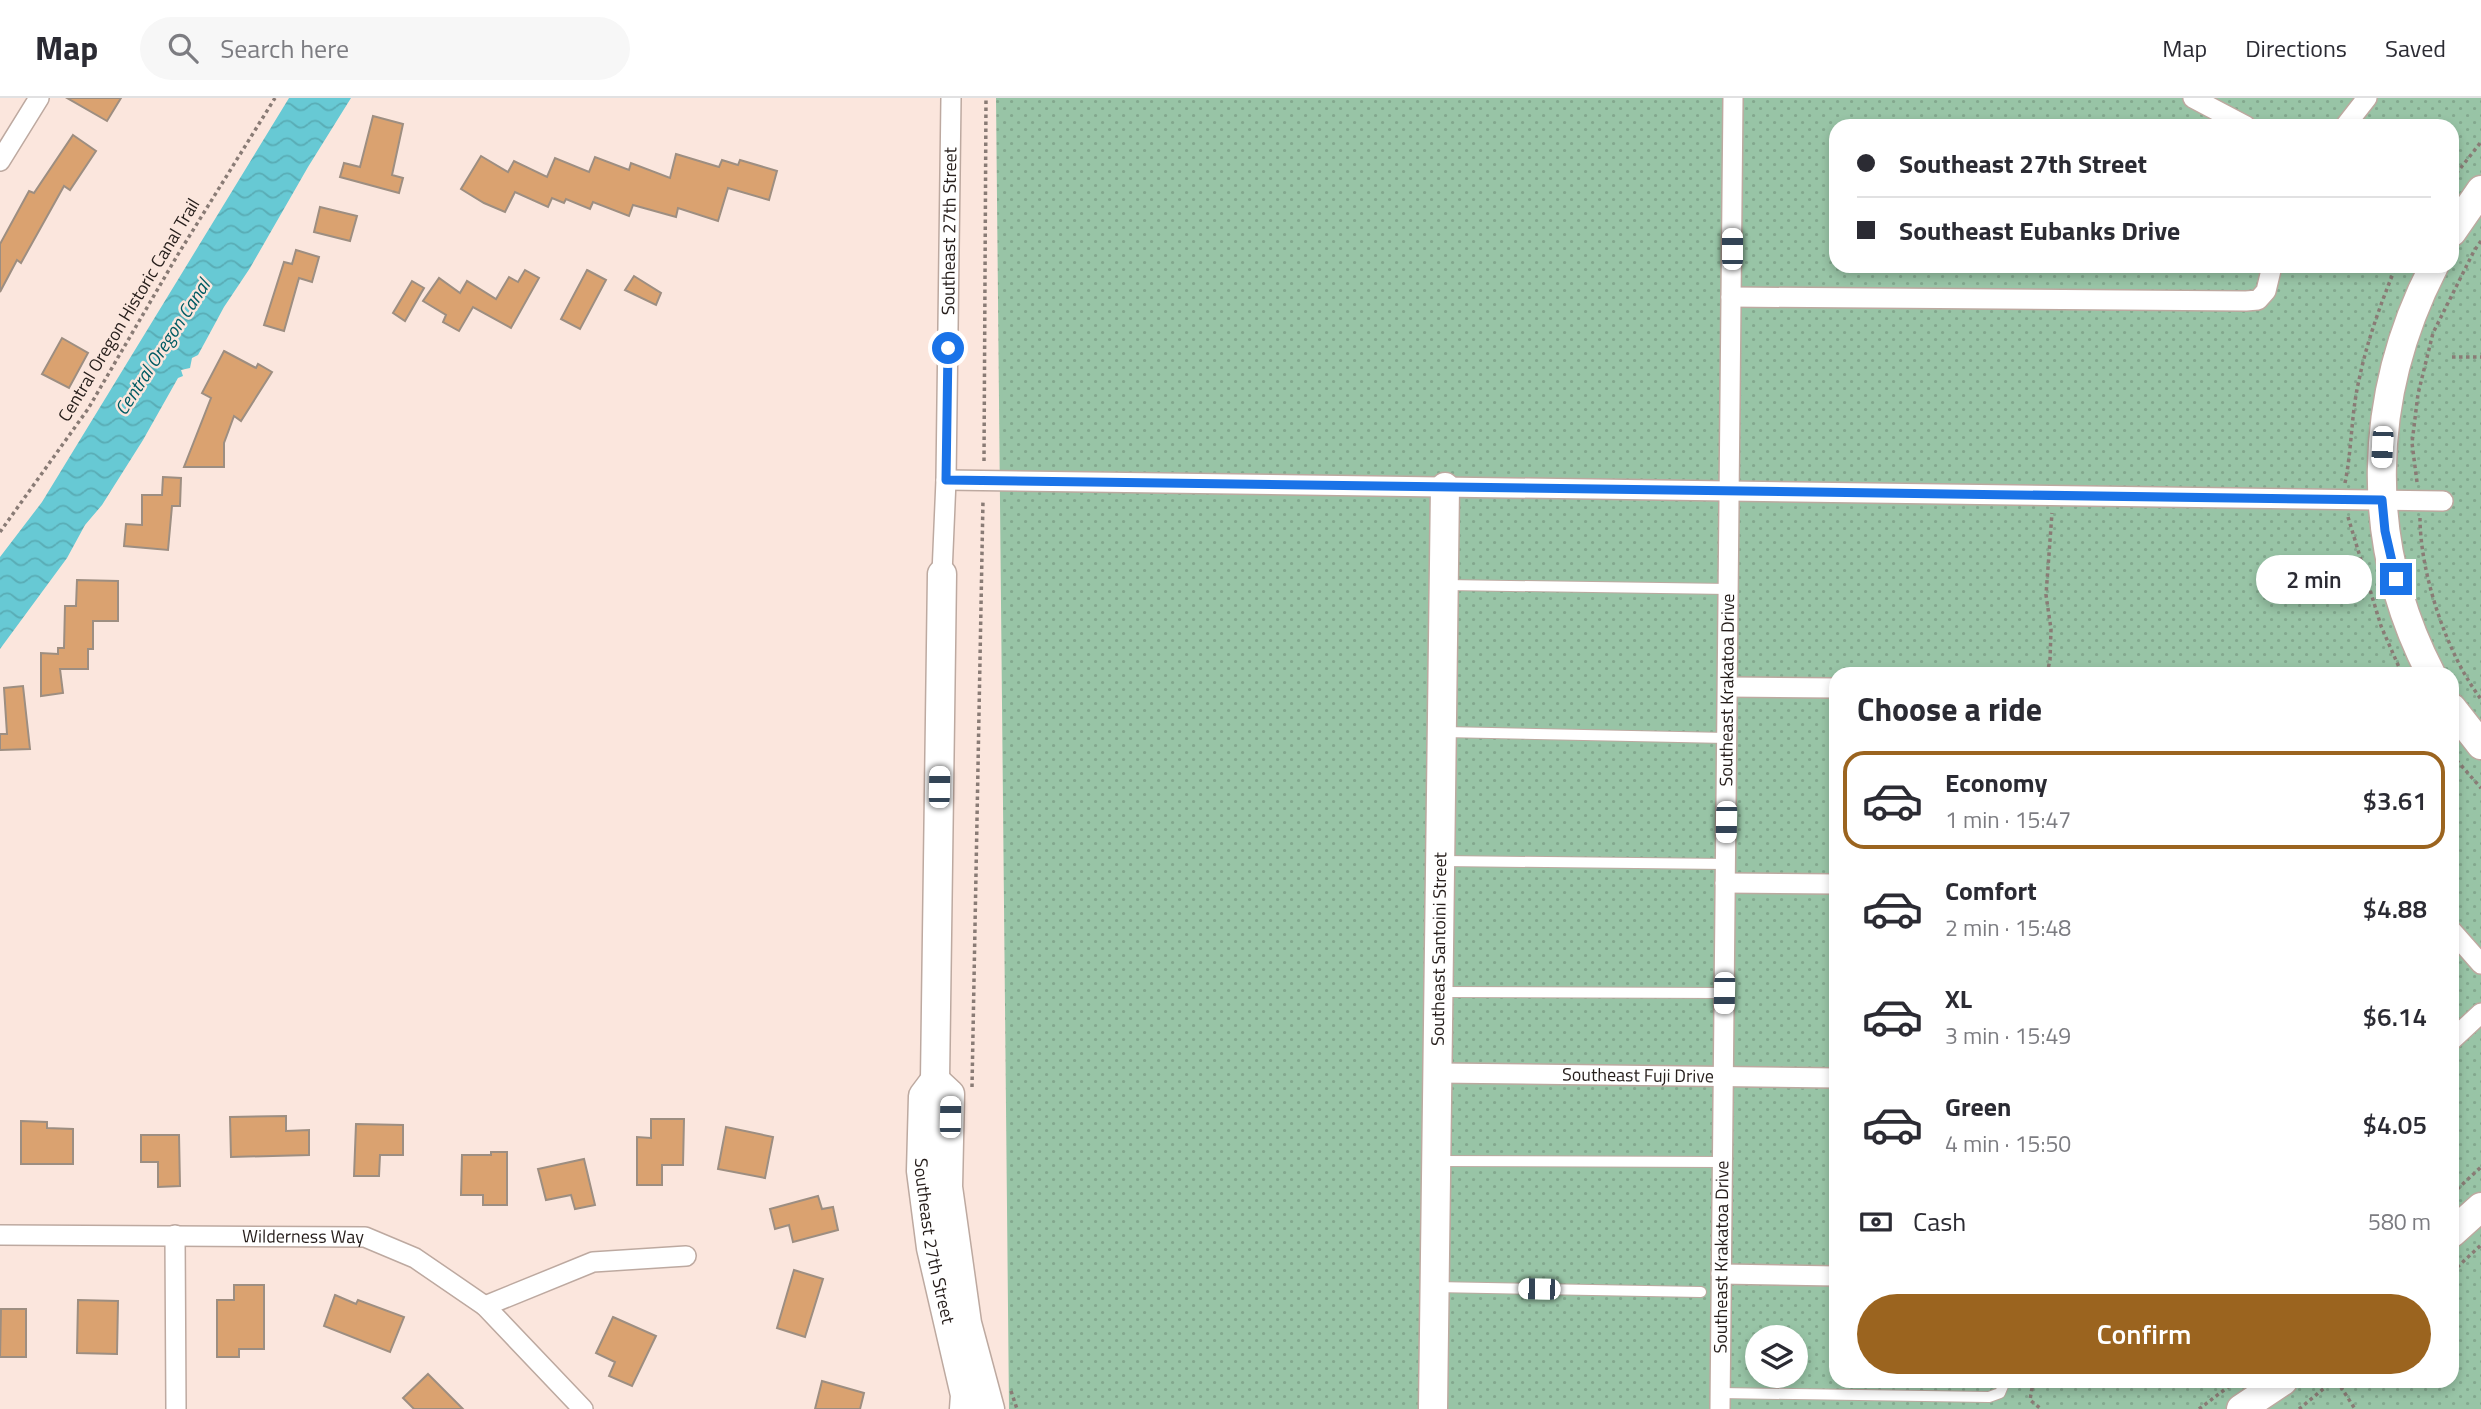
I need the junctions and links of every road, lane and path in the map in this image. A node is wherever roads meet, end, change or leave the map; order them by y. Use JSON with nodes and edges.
{"nodes":[{"id":1,"x":39,"y":98,"type":"edge"},
{"id":2,"x":275,"y":98,"type":"edge"},
{"id":3,"x":951,"y":98,"type":"edge"},
{"id":4,"x":986,"y":98,"type":"edge"},
{"id":5,"x":1733,"y":98,"type":"edge"},
{"id":6,"x":2193,"y":98,"type":"edge"},
{"id":7,"x":2367,"y":98,"type":"edge"},
{"id":8,"x":2233,"y":119,"type":"edge"},
{"id":9,"x":2350,"y":119,"type":"edge"},
{"id":10,"x":2481,"y":142,"type":"edge"},
{"id":11,"x":0,"y":161,"type":"edge"},
{"id":12,"x":2459,"y":170,"type":"edge"},
{"id":13,"x":2481,"y":190,"type":"edge"},
{"id":14,"x":2459,"y":222,"type":"edge"},
{"id":15,"x":2481,"y":241,"type":"edge"},
{"id":16,"x":2270,"y":273,"type":"edge"},
{"id":17,"x":2431,"y":273,"type":"edge"},
{"id":18,"x":1731,"y":297,"type":"junction"},
{"id":19,"x":2452,"y":356,"type":"dead end"},
{"id":20,"x":2481,"y":357,"type":"edge"},
{"id":21,"x":946,"y":480,"type":"junction"},
{"id":22,"x":984,"y":482,"type":"junction"},
{"id":23,"x":1445,"y":487,"type":"junction"},
{"id":24,"x":1730,"y":491,"type":"junction"},
{"id":25,"x":2052,"y":495,"type":"junction"},
{"id":26,"x":2382,"y":500,"type":"junction"},
{"id":27,"x":2420,"y":500,"type":"junction"},
{"id":28,"x":2443,"y":501,"type":"dead end"},
{"id":29,"x":0,"y":532,"type":"edge"},
{"id":30,"x":942,"y":574,"type":"joint"},
{"id":31,"x":1444,"y":585,"type":"junction"},
{"id":32,"x":1729,"y":589,"type":"junction"},
{"id":33,"x":2048,"y":667,"type":"edge"},
{"id":34,"x":2428,"y":667,"type":"edge"},
{"id":35,"x":1728,"y":687,"type":"junction"},
{"id":36,"x":1829,"y":688,"type":"edge"},
{"id":37,"x":2481,"y":699,"type":"edge"},
{"id":38,"x":2459,"y":717,"type":"edge"},
{"id":39,"x":1442,"y":732,"type":"junction"},
{"id":40,"x":1727,"y":738,"type":"junction"},
{"id":41,"x":2481,"y":745,"type":"edge"},
{"id":42,"x":2459,"y":763,"type":"edge"},
{"id":43,"x":2481,"y":788,"type":"edge"},
{"id":44,"x":1440,"y":860,"type":"junction"},
{"id":45,"x":1726,"y":873,"type":"junction"},
{"id":46,"x":1829,"y":883,"type":"edge"},
{"id":47,"x":2459,"y":939,"type":"edge"},
{"id":48,"x":2481,"y":964,"type":"edge"},
{"id":49,"x":1438,"y":992,"type":"junction"},
{"id":50,"x":1724,"y":993,"type":"junction"},
{"id":51,"x":2481,"y":1013,"type":"edge"},
{"id":52,"x":2459,"y":1033,"type":"edge"},
{"id":53,"x":1438,"y":1073,"type":"junction"},
{"id":54,"x":1723,"y":1077,"type":"junction"},
{"id":55,"x":1829,"y":1078,"type":"edge"},
{"id":56,"x":935,"y":1080,"type":"junction"},
{"id":57,"x":972,"y":1094,"type":"dead end"},
{"id":58,"x":1436,"y":1161,"type":"junction"},
{"id":59,"x":1723,"y":1162,"type":"junction"},
{"id":60,"x":2481,"y":1167,"type":"edge"},
{"id":61,"x":2459,"y":1187,"type":"edge"},
{"id":62,"x":2481,"y":1207,"type":"edge"},
{"id":63,"x":2459,"y":1226,"type":"edge"},
{"id":64,"x":0,"y":1235,"type":"edge"},
{"id":65,"x":175,"y":1235,"type":"junction"},
{"id":66,"x":2481,"y":1245,"type":"edge"},
{"id":67,"x":686,"y":1256,"type":"dead end"},
{"id":68,"x":2459,"y":1265,"type":"edge"},
{"id":69,"x":1721,"y":1274,"type":"junction"},
{"id":70,"x":1829,"y":1276,"type":"edge"},
{"id":71,"x":1435,"y":1287,"type":"junction"},
{"id":72,"x":1701,"y":1292,"type":"dead end"},
{"id":73,"x":485,"y":1306,"type":"junction"},
{"id":74,"x":1008,"y":1382,"type":"dead end"},
{"id":75,"x":2002,"y":1388,"type":"edge"},
{"id":76,"x":2032,"y":1388,"type":"edge"},
{"id":77,"x":2227,"y":1388,"type":"edge"},
{"id":78,"x":2272,"y":1388,"type":"edge"},
{"id":79,"x":2326,"y":1388,"type":"edge"},
{"id":80,"x":2340,"y":1388,"type":"edge"},
{"id":81,"x":1720,"y":1401,"type":"edge"},
{"id":82,"x":176,"y":1409,"type":"edge"},
{"id":83,"x":583,"y":1409,"type":"edge"},
{"id":84,"x":964,"y":1409,"type":"edge"},
{"id":85,"x":990,"y":1409,"type":"edge"},
{"id":86,"x":1017,"y":1409,"type":"edge"},
{"id":87,"x":1433,"y":1409,"type":"edge"},
{"id":88,"x":2040,"y":1409,"type":"edge"},
{"id":89,"x":2199,"y":1409,"type":"edge"},
{"id":90,"x":2241,"y":1409,"type":"edge"},
{"id":91,"x":2300,"y":1409,"type":"edge"},
{"id":92,"x":2355,"y":1409,"type":"edge"}],
"edges":[{"from":1,"to":11,"type":"street"},
{"from":2,"to":29,"type":"path","name":"Central Oregon Historic Canal Trail"},
{"from":3,"to":21,"type":"street","name":"Southeast 27th Street"},
{"from":4,"to":22,"type":"path"},
{"from":5,"to":18,"type":"street","name":"Southeast Krakatoa Drive"},
{"from":6,"to":8,"type":"street"},
{"from":7,"to":9,"type":"street"},
{"from":10,"to":12,"type":"path"},
{"from":13,"to":14,"type":"street"},
{"from":15,"to":27,"type":"path"},
{"from":16,"to":18,"type":"street"},
{"from":17,"to":26,"type":"street"},
{"from":18,"to":24,"type":"street","name":"Southeast Krakatoa Drive"},
{"from":19,"to":20,"type":"path"},
{"from":21,"to":22,"type":"street"},
{"from":21,"to":30,"type":"street","name":"Southeast 27th Street"},
{"from":22,"to":23,"type":"street"},
{"from":22,"to":57,"type":"path"},
{"from":23,"to":24,"type":"street"},
{"from":23,"to":31,"type":"street","name":"Southeast Santoini Street"},
{"from":24,"to":25,"type":"street"},
{"from":24,"to":32,"type":"street","name":"Southeast Krakatoa Drive"},
{"from":25,"to":26,"type":"street"},
{"from":25,"to":33,"type":"path"},
{"from":26,"to":27,"type":"street"},
{"from":26,"to":34,"type":"street"},
{"from":27,"to":28,"type":"street"},
{"from":27,"to":37,"type":"path"},
{"from":30,"to":56,"type":"street"},
{"from":31,"to":32,"type":"lane"},
{"from":31,"to":39,"type":"street","name":"Southeast Santoini Street"},
{"from":32,"to":35,"type":"street","name":"Southeast Krakatoa Drive"},
{"from":35,"to":36,"type":"street"},
{"from":35,"to":40,"type":"street","name":"Southeast Krakatoa Drive"},
{"from":38,"to":41,"type":"street"},
{"from":39,"to":40,"type":"lane"},
{"from":39,"to":44,"type":"street","name":"Southeast Santoini Street"},
{"from":40,"to":45,"type":"street","name":"Southeast Krakatoa Drive"},
{"from":42,"to":43,"type":"path"},
{"from":44,"to":45,"type":"lane"},
{"from":44,"to":49,"type":"street","name":"Southeast Santoini Street"},
{"from":45,"to":46,"type":"street"},
{"from":45,"to":50,"type":"street","name":"Southeast Krakatoa Drive"},
{"from":47,"to":48,"type":"street"},
{"from":49,"to":50,"type":"lane"},
{"from":49,"to":53,"type":"street","name":"Southeast Santoini Street"},
{"from":50,"to":54,"type":"street","name":"Southeast Krakatoa Drive"},
{"from":51,"to":52,"type":"street"},
{"from":53,"to":54,"type":"street","name":"Southeast Fuji Drive"},
{"from":53,"to":58,"type":"street","name":"Southeast Santoini Street"},
{"from":54,"to":55,"type":"street","name":"Southeast Fuji Drive"},
{"from":54,"to":59,"type":"street","name":"Southeast Krakatoa Drive"},
{"from":56,"to":84,"type":"street","name":"Southeast 27th Street"},
{"from":56,"to":85,"type":"street","name":"Southeast 27th Street"},
{"from":58,"to":59,"type":"lane"},
{"from":58,"to":71,"type":"street","name":"Southeast Santoini Street"},
{"from":59,"to":69,"type":"street","name":"Southeast Krakatoa Drive"},
{"from":60,"to":61,"type":"path"},
{"from":62,"to":63,"type":"street"},
{"from":64,"to":65,"type":"street","name":"Wilderness Way"},
{"from":65,"to":73,"type":"street","name":"Wilderness Way"},
{"from":65,"to":82,"type":"street"},
{"from":66,"to":68,"type":"path"},
{"from":67,"to":73,"type":"street"},
{"from":69,"to":70,"type":"street"},
{"from":69,"to":81,"type":"street","name":"Southeast Krakatoa Drive"},
{"from":71,"to":72,"type":"lane"},
{"from":71,"to":87,"type":"street","name":"Southeast Santoini Street"},
{"from":73,"to":83,"type":"street","name":"Wilderness Way"},
{"from":74,"to":86,"type":"path"},
{"from":75,"to":81,"type":"lane"},
{"from":76,"to":88,"type":"path"},
{"from":77,"to":89,"type":"path"},
{"from":78,"to":90,"type":"street"},
{"from":79,"to":91,"type":"path"},
{"from":80,"to":92,"type":"path"}]}
